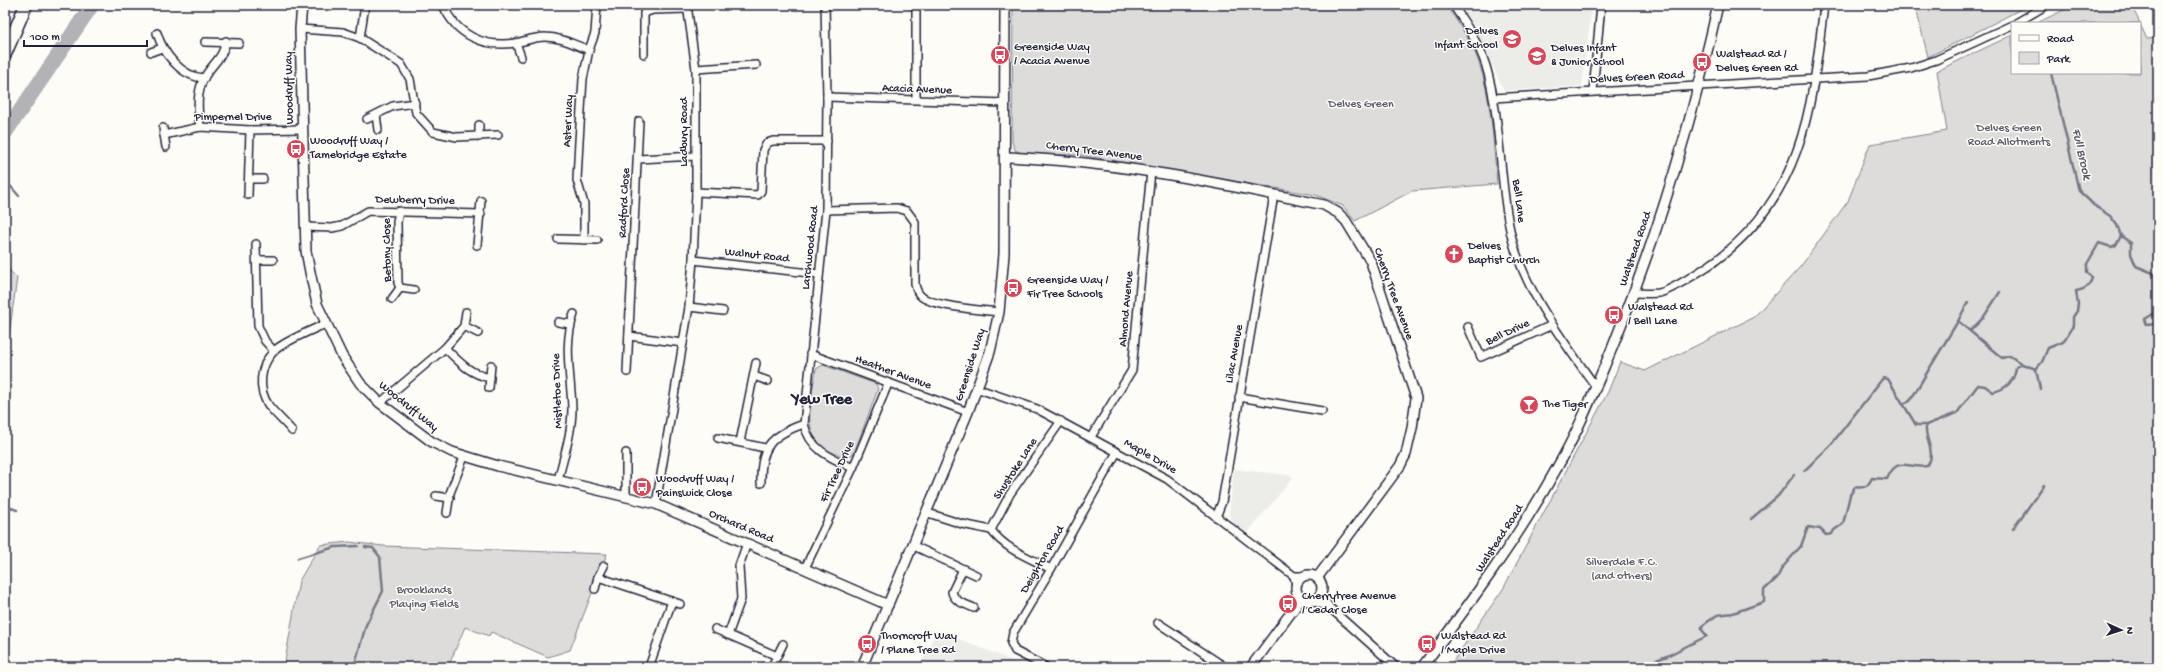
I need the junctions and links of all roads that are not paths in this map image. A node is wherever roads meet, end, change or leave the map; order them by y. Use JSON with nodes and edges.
{"nodes":[{"id":1,"x":26,"y":5,"type":"edge"},
{"id":2,"x":302,"y":5,"type":"edge"},
{"id":3,"x":365,"y":5,"type":"edge"},
{"id":4,"x":443,"y":5,"type":"edge"},
{"id":5,"x":598,"y":5,"type":"edge"},
{"id":6,"x":825,"y":5,"type":"edge"},
{"id":7,"x":916,"y":5,"type":"edge"},
{"id":8,"x":1006,"y":5,"type":"edge"},
{"id":9,"x":1453,"y":5,"type":"edge"},
{"id":10,"x":1601,"y":5,"type":"edge"},
{"id":11,"x":1718,"y":5,"type":"edge"},
{"id":12,"x":1824,"y":5,"type":"edge"},
{"id":13,"x":2047,"y":5,"type":"edge"},
{"id":14,"x":687,"y":7,"type":"edge"},
{"id":15,"x":2018,"y":22,"type":"edge"},
{"id":16,"x":2011,"y":25,"type":"edge"},
{"id":17,"x":300,"y":28,"type":"junction"},
{"id":18,"x":157,"y":34,"type":"dead end"},
{"id":19,"x":360,"y":38,"type":"junction"},
{"id":20,"x":226,"y":41,"type":"junction"},
{"id":21,"x":205,"y":42,"type":"dead end"},
{"id":22,"x":239,"y":43,"type":"dead end"},
{"id":23,"x":516,"y":43,"type":"junction"},
{"id":24,"x":162,"y":48,"type":"junction"},
{"id":25,"x":589,"y":50,"type":"junction"},
{"id":26,"x":151,"y":52,"type":"dead end"},
{"id":27,"x":5,"y":54,"type":"edge"},
{"id":28,"x":644,"y":54,"type":"dead end"},
{"id":29,"x":521,"y":57,"type":"dead end"},
{"id":30,"x":756,"y":65,"type":"dead end"},
{"id":31,"x":696,"y":69,"type":"junction"},
{"id":32,"x":204,"y":78,"type":"junction"},
{"id":33,"x":1815,"y":80,"type":"junction"},
{"id":34,"x":1700,"y":86,"type":"junction"},
{"id":35,"x":1593,"y":91,"type":"junction"},
{"id":36,"x":827,"y":97,"type":"junction"},
{"id":37,"x":1493,"y":98,"type":"junction"},
{"id":38,"x":916,"y":99,"type":"junction"},
{"id":39,"x":415,"y":103,"type":"junction"},
{"id":40,"x":1005,"y":103,"type":"junction"},
{"id":41,"x":376,"y":115,"type":"junction"},
{"id":42,"x":367,"y":119,"type":"dead end"},
{"id":43,"x":639,"y":121,"type":"dead end"},
{"id":44,"x":479,"y":126,"type":"dead end"},
{"id":45,"x":200,"y":127,"type":"junction"},
{"id":46,"x":303,"y":129,"type":"junction"},
{"id":47,"x":250,"y":130,"type":"junction"},
{"id":48,"x":378,"y":130,"type":"dead end"},
{"id":49,"x":498,"y":135,"type":"dead end"},
{"id":50,"x":478,"y":137,"type":"junction"},
{"id":51,"x":827,"y":141,"type":"junction"},
{"id":52,"x":166,"y":147,"type":"dead end"},
{"id":53,"x":696,"y":156,"type":"junction"},
{"id":54,"x":1006,"y":157,"type":"junction"},
{"id":55,"x":638,"y":159,"type":"junction"},
{"id":56,"x":1151,"y":171,"type":"junction"},
{"id":57,"x":250,"y":179,"type":"junction"},
{"id":58,"x":263,"y":179,"type":"dead end"},
{"id":59,"x":696,"y":192,"type":"junction"},
{"id":60,"x":248,"y":195,"type":"dead end"},
{"id":61,"x":1274,"y":195,"type":"junction"},
{"id":62,"x":481,"y":201,"type":"dead end"},
{"id":63,"x":826,"y":210,"type":"junction"},
{"id":64,"x":399,"y":211,"type":"junction"},
{"id":65,"x":481,"y":214,"type":"junction"},
{"id":66,"x":305,"y":227,"type":"junction"},
{"id":67,"x":558,"y":239,"type":"dead end"},
{"id":68,"x":584,"y":240,"type":"junction"},
{"id":69,"x":597,"y":240,"type":"dead end"},
{"id":70,"x":256,"y":244,"type":"dead end"},
{"id":71,"x":477,"y":245,"type":"dead end"},
{"id":72,"x":257,"y":260,"type":"junction"},
{"id":73,"x":273,"y":260,"type":"dead end"},
{"id":74,"x":693,"y":260,"type":"junction"},
{"id":75,"x":819,"y":274,"type":"junction"},
{"id":76,"x":400,"y":288,"type":"junction"},
{"id":77,"x":414,"y":290,"type":"dead end"},
{"id":78,"x":1634,"y":293,"type":"junction"},
{"id":79,"x":392,"y":299,"type":"dead end"},
{"id":80,"x":689,"y":307,"type":"junction"},
{"id":81,"x":724,"y":311,"type":"dead end"},
{"id":82,"x":466,"y":312,"type":"dead end"},
{"id":83,"x":999,"y":312,"type":"junction"},
{"id":84,"x":574,"y":314,"type":"dead end"},
{"id":85,"x":558,"y":322,"type":"dead end"},
{"id":86,"x":325,"y":324,"type":"junction"},
{"id":87,"x":570,"y":324,"type":"junction"},
{"id":88,"x":1552,"y":325,"type":"junction"},
{"id":89,"x":464,"y":326,"type":"junction"},
{"id":90,"x":1468,"y":327,"type":"dead end"},
{"id":91,"x":478,"y":333,"type":"dead end"},
{"id":92,"x":629,"y":336,"type":"junction"},
{"id":93,"x":683,"y":343,"type":"junction"},
{"id":94,"x":444,"y":348,"type":"junction"},
{"id":95,"x":274,"y":351,"type":"junction"},
{"id":96,"x":810,"y":354,"type":"junction"},
{"id":97,"x":756,"y":364,"type":"dead end"},
{"id":98,"x":491,"y":366,"type":"dead end"},
{"id":99,"x":627,"y":372,"type":"dead end"},
{"id":100,"x":754,"y":376,"type":"junction"},
{"id":101,"x":490,"y":378,"type":"junction"},
{"id":102,"x":768,"y":381,"type":"dead end"},
{"id":103,"x":888,"y":384,"type":"junction"},
{"id":104,"x":1596,"y":387,"type":"junction"},
{"id":105,"x":489,"y":388,"type":"dead end"},
{"id":106,"x":976,"y":388,"type":"junction"},
{"id":107,"x":1239,"y":397,"type":"junction"},
{"id":108,"x":380,"y":402,"type":"junction"},
{"id":109,"x":968,"y":412,"type":"junction"},
{"id":110,"x":1322,"y":412,"type":"dead end"},
{"id":111,"x":1061,"y":421,"type":"junction"},
{"id":112,"x":804,"y":424,"type":"junction"},
{"id":113,"x":292,"y":431,"type":"dead end"},
{"id":114,"x":1091,"y":437,"type":"junction"},
{"id":115,"x":718,"y":438,"type":"dead end"},
{"id":116,"x":740,"y":442,"type":"junction"},
{"id":117,"x":765,"y":448,"type":"junction"},
{"id":118,"x":1117,"y":452,"type":"junction"},
{"id":119,"x":626,"y":453,"type":"dead end"},
{"id":120,"x":464,"y":456,"type":"junction"},
{"id":121,"x":853,"y":468,"type":"junction"},
{"id":122,"x":558,"y":480,"type":"junction"},
{"id":123,"x":761,"y":483,"type":"dead end"},
{"id":124,"x":436,"y":496,"type":"dead end"},
{"id":125,"x":626,"y":496,"type":"junction"},
{"id":126,"x":450,"y":498,"type":"junction"},
{"id":127,"x":656,"y":504,"type":"junction"},
{"id":128,"x":447,"y":513,"type":"dead end"},
{"id":129,"x":928,"y":513,"type":"junction"},
{"id":130,"x":1216,"y":517,"type":"junction"},
{"id":131,"x":991,"y":530,"type":"junction"},
{"id":132,"x":747,"y":543,"type":"junction"},
{"id":133,"x":914,"y":546,"type":"junction"},
{"id":134,"x":604,"y":566,"type":"dead end"},
{"id":135,"x":805,"y":568,"type":"junction"},
{"id":136,"x":1051,"y":569,"type":"junction"},
{"id":137,"x":963,"y":570,"type":"junction"},
{"id":138,"x":976,"y":575,"type":"dead end"},
{"id":139,"x":598,"y":577,"type":"junction"},
{"id":140,"x":1317,"y":578,"type":"junction"},
{"id":141,"x":1295,"y":581,"type":"junction"},
{"id":142,"x":595,"y":589,"type":"dead end"},
{"id":143,"x":1321,"y":594,"type":"junction"},
{"id":144,"x":1301,"y":599,"type":"junction"},
{"id":145,"x":672,"y":601,"type":"junction"},
{"id":146,"x":1312,"y":601,"type":"junction"},
{"id":147,"x":680,"y":604,"type":"dead end"},
{"id":148,"x":888,"y":605,"type":"junction"},
{"id":149,"x":1328,"y":607,"type":"junction"},
{"id":150,"x":974,"y":608,"type":"dead end"},
{"id":151,"x":1158,"y":623,"type":"dead end"},
{"id":152,"x":715,"y":629,"type":"dead end"},
{"id":153,"x":728,"y":635,"type":"junction"},
{"id":154,"x":783,"y":644,"type":"dead end"},
{"id":155,"x":777,"y":656,"type":"junction"},
{"id":156,"x":772,"y":666,"type":"edge"},
{"id":157,"x":865,"y":666,"type":"edge"},
{"id":158,"x":649,"y":667,"type":"edge"},
{"id":159,"x":1046,"y":667,"type":"edge"},
{"id":160,"x":1225,"y":667,"type":"edge"},
{"id":161,"x":1251,"y":667,"type":"edge"},
{"id":162,"x":1396,"y":667,"type":"edge"},
{"id":163,"x":1422,"y":667,"type":"edge"}],
"edges":[{"from":1,"to":27,"type":"highway"},
{"from":2,"to":17,"type":"street","name":"Woodruff Way"},
{"from":3,"to":19,"type":"street"},
{"from":4,"to":23,"type":"street"},
{"from":5,"to":25,"type":"street","name":"Aster Way"},
{"from":6,"to":36,"type":"street","name":"Larchwood Road"},
{"from":7,"to":38,"type":"street"},
{"from":8,"to":40,"type":"street","name":"Greenside Way"},
{"from":9,"to":37,"type":"street","name":"Bell Lane"},
{"from":10,"to":35,"type":"street"},
{"from":11,"to":34,"type":"street","name":"Walstead Road"},
{"from":12,"to":33,"type":"street"},
{"from":13,"to":15,"type":"street"},
{"from":14,"to":28,"type":"street"},
{"from":14,"to":31,"type":"street","name":"Ladbury Road"},
{"from":16,"to":33,"type":"street","name":"Delves Green Road"},
{"from":17,"to":19,"type":"street"},
{"from":17,"to":46,"type":"street","name":"Woodruff Way"},
{"from":18,"to":24,"type":"street"},
{"from":19,"to":39,"type":"street"},
{"from":20,"to":21,"type":"street"},
{"from":20,"to":22,"type":"street"},
{"from":20,"to":32,"type":"street"},
{"from":23,"to":25,"type":"street"},
{"from":23,"to":29,"type":"street"},
{"from":24,"to":26,"type":"street"},
{"from":24,"to":32,"type":"street"},
{"from":25,"to":68,"type":"street","name":"Aster Way"},
{"from":30,"to":31,"type":"street"},
{"from":31,"to":53,"type":"street","name":"Ladbury Road"},
{"from":32,"to":45,"type":"street"},
{"from":33,"to":34,"type":"street","name":"Delves Green Road"},
{"from":33,"to":78,"type":"street"},
{"from":34,"to":35,"type":"street","name":"Delves Green Road"},
{"from":34,"to":78,"type":"street","name":"Walstead Road"},
{"from":35,"to":37,"type":"street","name":"Delves Green Road"},
{"from":36,"to":38,"type":"street","name":"Acacia Avenue"},
{"from":36,"to":51,"type":"street","name":"Larchwood Road"},
{"from":37,"to":88,"type":"street","name":"Bell Lane"},
{"from":38,"to":40,"type":"street","name":"Acacia Avenue"},
{"from":39,"to":41,"type":"street"},
{"from":39,"to":50,"type":"street"},
{"from":40,"to":54,"type":"street","name":"Greenside Way"},
{"from":41,"to":42,"type":"street"},
{"from":41,"to":48,"type":"street"},
{"from":43,"to":55,"type":"street","name":"Radford Close"},
{"from":44,"to":50,"type":"street"},
{"from":45,"to":47,"type":"street","name":"Pimpernel Drive"},
{"from":45,"to":52,"type":"street","name":"Pimpernel Drive"},
{"from":46,"to":47,"type":"street","name":"Pimpernel Drive"},
{"from":46,"to":66,"type":"street","name":"Woodruff Way"},
{"from":47,"to":57,"type":"street"},
{"from":49,"to":50,"type":"street"},
{"from":51,"to":59,"type":"street"},
{"from":51,"to":63,"type":"street","name":"Larchwood Road"},
{"from":53,"to":55,"type":"street","name":"Radford Close"},
{"from":53,"to":59,"type":"street","name":"Ladbury Road"},
{"from":54,"to":56,"type":"street","name":"Cherry Tree Avenue"},
{"from":54,"to":83,"type":"street","name":"Greenside Way"},
{"from":55,"to":92,"type":"street","name":"Radford Close"},
{"from":56,"to":61,"type":"street","name":"Cherry Tree Avenue"},
{"from":56,"to":114,"type":"street","name":"Almond Avenue"},
{"from":57,"to":58,"type":"street"},
{"from":57,"to":60,"type":"street"},
{"from":59,"to":74,"type":"street","name":"Ladbury Road"},
{"from":61,"to":107,"type":"street","name":"Lilac Avenue"},
{"from":61,"to":140,"type":"street","name":"Cherry Tree Avenue"},
{"from":62,"to":65,"type":"street"},
{"from":63,"to":75,"type":"street","name":"Larchwood Road"},
{"from":63,"to":83,"type":"street"},
{"from":64,"to":65,"type":"street","name":"Dewberry Drive"},
{"from":64,"to":66,"type":"street","name":"Dewberry Drive"},
{"from":64,"to":76,"type":"street","name":"Betony Close"},
{"from":65,"to":71,"type":"street"},
{"from":66,"to":86,"type":"street","name":"Woodruff Way"},
{"from":67,"to":68,"type":"street"},
{"from":68,"to":69,"type":"street"},
{"from":70,"to":72,"type":"street"},
{"from":72,"to":73,"type":"street"},
{"from":72,"to":95,"type":"street"},
{"from":74,"to":75,"type":"street","name":"Walnut Road"},
{"from":74,"to":80,"type":"street"},
{"from":75,"to":96,"type":"street","name":"Larchwood Road"},
{"from":76,"to":77,"type":"street"},
{"from":76,"to":79,"type":"street"},
{"from":78,"to":104,"type":"street","name":"Walstead Road"},
{"from":80,"to":81,"type":"street"},
{"from":80,"to":93,"type":"street"},
{"from":82,"to":89,"type":"street"},
{"from":83,"to":106,"type":"street","name":"Greenside Way"},
{"from":84,"to":87,"type":"street","name":"Mistletoe Drive"},
{"from":85,"to":87,"type":"street"},
{"from":86,"to":95,"type":"street"},
{"from":86,"to":108,"type":"street","name":"Woodruff Way"},
{"from":87,"to":122,"type":"street","name":"Mistletoe Drive"},
{"from":88,"to":90,"type":"street","name":"Bell Drive"},
{"from":88,"to":104,"type":"street","name":"Bell Lane"},
{"from":89,"to":91,"type":"street"},
{"from":89,"to":94,"type":"street"},
{"from":92,"to":93,"type":"street"},
{"from":92,"to":99,"type":"street","name":"Radford Close"},
{"from":93,"to":127,"type":"street"},
{"from":94,"to":101,"type":"street"},
{"from":94,"to":108,"type":"street"},
{"from":95,"to":113,"type":"street"},
{"from":96,"to":103,"type":"street","name":"Heather Avenue"},
{"from":96,"to":112,"type":"street","name":"Larchwood Road"},
{"from":97,"to":100,"type":"street"},
{"from":98,"to":101,"type":"street"},
{"from":100,"to":102,"type":"street"},
{"from":100,"to":116,"type":"street"},
{"from":101,"to":105,"type":"street"},
{"from":103,"to":109,"type":"street","name":"Heather Avenue"},
{"from":103,"to":121,"type":"street","name":"Fir Tree Drive"},
{"from":104,"to":163,"type":"street","name":"Walstead Road"},
{"from":106,"to":109,"type":"street","name":"Greenside Way"},
{"from":106,"to":111,"type":"street","name":"Maple Drive"},
{"from":107,"to":110,"type":"street"},
{"from":107,"to":130,"type":"street","name":"Lilac Avenue"},
{"from":108,"to":120,"type":"street","name":"Woodruff Way"},
{"from":109,"to":129,"type":"street","name":"Greenside Way"},
{"from":111,"to":114,"type":"street","name":"Maple Drive"},
{"from":111,"to":131,"type":"street","name":"Shustoke Lane"},
{"from":112,"to":117,"type":"street"},
{"from":112,"to":121,"type":"street"},
{"from":114,"to":118,"type":"street","name":"Maple Drive"},
{"from":115,"to":116,"type":"street"},
{"from":116,"to":117,"type":"street"},
{"from":117,"to":123,"type":"street"},
{"from":118,"to":130,"type":"street","name":"Maple Drive"},
{"from":118,"to":136,"type":"street","name":"Deighton Road"},
{"from":119,"to":125,"type":"street"},
{"from":120,"to":122,"type":"street","name":"Woodruff Way"},
{"from":120,"to":126,"type":"street"},
{"from":121,"to":135,"type":"street","name":"Fir Tree Drive"},
{"from":122,"to":125,"type":"street","name":"Woodruff Way"},
{"from":124,"to":126,"type":"street"},
{"from":125,"to":127,"type":"street","name":"Woodruff Way"},
{"from":126,"to":128,"type":"street"},
{"from":127,"to":132,"type":"street","name":"Orchard Road"},
{"from":129,"to":131,"type":"street"},
{"from":129,"to":133,"type":"street","name":"Greenside Way"},
{"from":130,"to":141,"type":"street","name":"Maple Drive"},
{"from":131,"to":136,"type":"street"},
{"from":132,"to":135,"type":"street","name":"Orchard Road"},
{"from":132,"to":153,"type":"street"},
{"from":133,"to":137,"type":"street"},
{"from":133,"to":148,"type":"street","name":"Greenside Way"},
{"from":134,"to":139,"type":"street"},
{"from":135,"to":148,"type":"street","name":"Orchard Road"},
{"from":136,"to":159,"type":"street","name":"Deighton Road"},
{"from":137,"to":138,"type":"street"},
{"from":137,"to":150,"type":"street"},
{"from":139,"to":142,"type":"street"},
{"from":139,"to":145,"type":"street"},
{"from":140,"to":141,"type":"street"},
{"from":140,"to":143,"type":"street"},
{"from":141,"to":144,"type":"street"},
{"from":143,"to":146,"type":"street"},
{"from":143,"to":149,"type":"street"},
{"from":144,"to":146,"type":"street"},
{"from":144,"to":161,"type":"street"},
{"from":145,"to":147,"type":"street"},
{"from":145,"to":158,"type":"street"},
{"from":146,"to":149,"type":"street"},
{"from":148,"to":157,"type":"street","name":"Greenside Way"},
{"from":149,"to":162,"type":"street"},
{"from":151,"to":160,"type":"street"},
{"from":152,"to":153,"type":"street"},
{"from":153,"to":155,"type":"street"},
{"from":154,"to":155,"type":"street"},
{"from":155,"to":156,"type":"street"}]}
